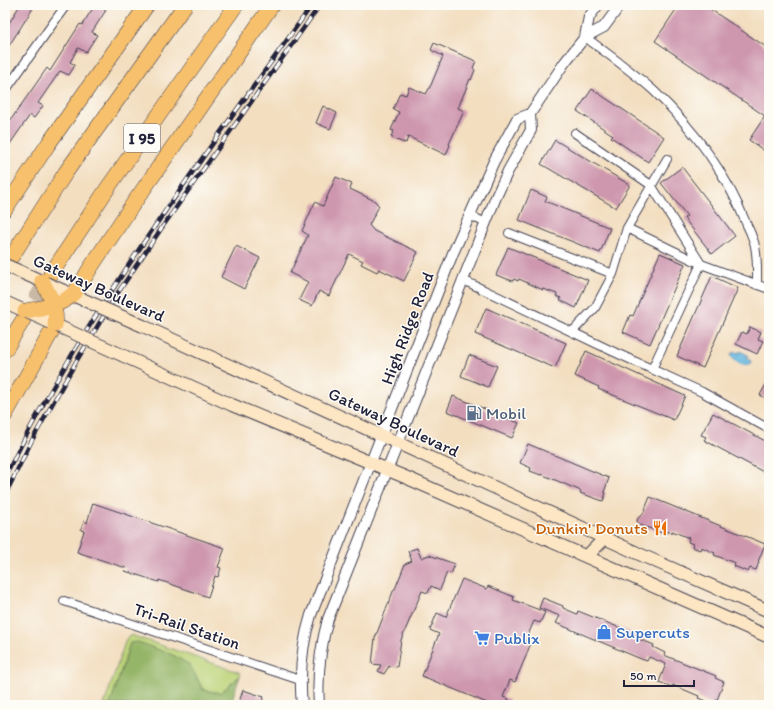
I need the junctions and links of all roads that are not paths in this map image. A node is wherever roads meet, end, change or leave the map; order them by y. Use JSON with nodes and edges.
{"nodes":[{"id":1,"x":66,"y":5,"type":"edge"},
{"id":2,"x":147,"y":5,"type":"edge"},
{"id":3,"x":185,"y":5,"type":"edge"},
{"id":4,"x":236,"y":5,"type":"edge"},
{"id":5,"x":272,"y":5,"type":"edge"},
{"id":6,"x":598,"y":5,"type":"edge"},
{"id":7,"x":620,"y":5,"type":"edge"},
{"id":8,"x":585,"y":37,"type":"junction"},
{"id":9,"x":5,"y":91,"type":"edge"},
{"id":10,"x":530,"y":114,"type":"junction"},
{"id":11,"x":575,"y":133,"type":"dead end"},
{"id":12,"x":667,"y":159,"type":"dead end"},
{"id":13,"x":651,"y":185,"type":"junction"},
{"id":14,"x":5,"y":210,"type":"edge"},
{"id":15,"x":469,"y":215,"type":"junction"},
{"id":16,"x":486,"y":223,"type":"junction"},
{"id":17,"x":627,"y":228,"type":"junction"},
{"id":18,"x":509,"y":233,"type":"dead end"},
{"id":19,"x":8,"y":260,"type":"edge"},
{"id":20,"x":701,"y":264,"type":"junction"},
{"id":21,"x":613,"y":274,"type":"junction"},
{"id":22,"x":46,"y":277,"type":"junction"},
{"id":23,"x":463,"y":280,"type":"junction"},
{"id":24,"x":757,"y":285,"type":"junction"},
{"id":25,"x":769,"y":289,"type":"edge"},
{"id":26,"x":72,"y":295,"type":"junction"},
{"id":27,"x":5,"y":302,"type":"edge"},
{"id":28,"x":53,"y":305,"type":"junction"},
{"id":29,"x":24,"y":316,"type":"junction"},
{"id":30,"x":53,"y":329,"type":"junction"},
{"id":31,"x":572,"y":332,"type":"junction"},
{"id":32,"x":5,"y":350,"type":"edge"},
{"id":33,"x":652,"y":369,"type":"junction"},
{"id":34,"x":5,"y":415,"type":"edge"},
{"id":35,"x":769,"y":429,"type":"edge"},
{"id":36,"x":382,"y":436,"type":"junction"},
{"id":37,"x":398,"y":443,"type":"junction"},
{"id":38,"x":372,"y":462,"type":"junction"},
{"id":39,"x":388,"y":470,"type":"junction"},
{"id":40,"x":605,"y":538,"type":"junction"},
{"id":41,"x":587,"y":556,"type":"junction"},
{"id":42,"x":64,"y":601,"type":"dead end"},
{"id":43,"x":769,"y":611,"type":"edge"},
{"id":44,"x":769,"y":636,"type":"edge"},
{"id":45,"x":300,"y":680,"type":"junction"},
{"id":46,"x":318,"y":685,"type":"junction"},
{"id":47,"x":302,"y":705,"type":"edge"},
{"id":48,"x":319,"y":705,"type":"edge"}],
"edges":[{"from":1,"to":9,"type":"street"},
{"from":2,"to":14,"type":"highway"},
{"from":3,"to":19,"type":"highway","number":"I 95"},
{"from":4,"to":22,"type":"highway","number":"I 95"},
{"from":5,"to":26,"type":"highway","bridge":true},
{"from":6,"to":8,"type":"street","name":"High Ridge Road"},
{"from":7,"to":8,"type":"street","name":"High Ridge Road"},
{"from":8,"to":10,"type":"street","name":"High Ridge Road"},
{"from":8,"to":24,"type":"street"},
{"from":10,"to":15,"type":"street","name":"High Ridge Road"},
{"from":10,"to":16,"type":"street","name":"High Ridge Road"},
{"from":11,"to":13,"type":"street"},
{"from":12,"to":13,"type":"street"},
{"from":13,"to":17,"type":"street"},
{"from":13,"to":20,"type":"street"},
{"from":15,"to":16,"type":"street"},
{"from":15,"to":36,"type":"street","name":"High Ridge Road"},
{"from":16,"to":23,"type":"street","name":"High Ridge Road"},
{"from":17,"to":20,"type":"street"},
{"from":17,"to":21,"type":"street"},
{"from":18,"to":21,"type":"street"},
{"from":19,"to":22,"type":"main road","name":"Gateway Boulevard","bridge":true},
{"from":20,"to":24,"type":"street"},
{"from":20,"to":33,"type":"street"},
{"from":21,"to":31,"type":"street"},
{"from":22,"to":26,"type":"main road","name":"Gateway Boulevard","bridge":true},
{"from":22,"to":28,"type":"highway","bridge":true},
{"from":23,"to":31,"type":"street"},
{"from":23,"to":37,"type":"street","name":"High Ridge Road"},
{"from":24,"to":25,"type":"street"},
{"from":26,"to":28,"type":"highway","bridge":true},
{"from":26,"to":36,"type":"main road","name":"Gateway Boulevard","bridge":true},
{"from":27,"to":29,"type":"main road","bridge":true},
{"from":28,"to":29,"type":"highway","bridge":true},
{"from":28,"to":30,"type":"highway","bridge":true},
{"from":29,"to":30,"type":"main road","bridge":true},
{"from":29,"to":32,"type":"highway"},
{"from":30,"to":34,"type":"highway"},
{"from":30,"to":38,"type":"main road","bridge":true},
{"from":31,"to":33,"type":"street"},
{"from":33,"to":35,"type":"street"},
{"from":36,"to":37,"type":"main road","name":"Gateway Boulevard"},
{"from":36,"to":38,"type":"street","name":"High Ridge Road"},
{"from":37,"to":39,"type":"street","name":"High Ridge Road"},
{"from":37,"to":40,"type":"main road","name":"Gateway Boulevard"},
{"from":38,"to":39,"type":"main road"},
{"from":38,"to":45,"type":"street","name":"High Ridge Road"},
{"from":39,"to":41,"type":"main road"},
{"from":39,"to":46,"type":"street","name":"High Ridge Road"},
{"from":40,"to":41,"type":"main road"},
{"from":40,"to":43,"type":"main road","name":"Gateway Boulevard"},
{"from":41,"to":44,"type":"main road"},
{"from":42,"to":45,"type":"street","name":"Tri-Rail Station"},
{"from":45,"to":46,"type":"street"},
{"from":45,"to":47,"type":"street","name":"High Ridge Road"},
{"from":46,"to":48,"type":"street","name":"High Ridge Road"}]}
